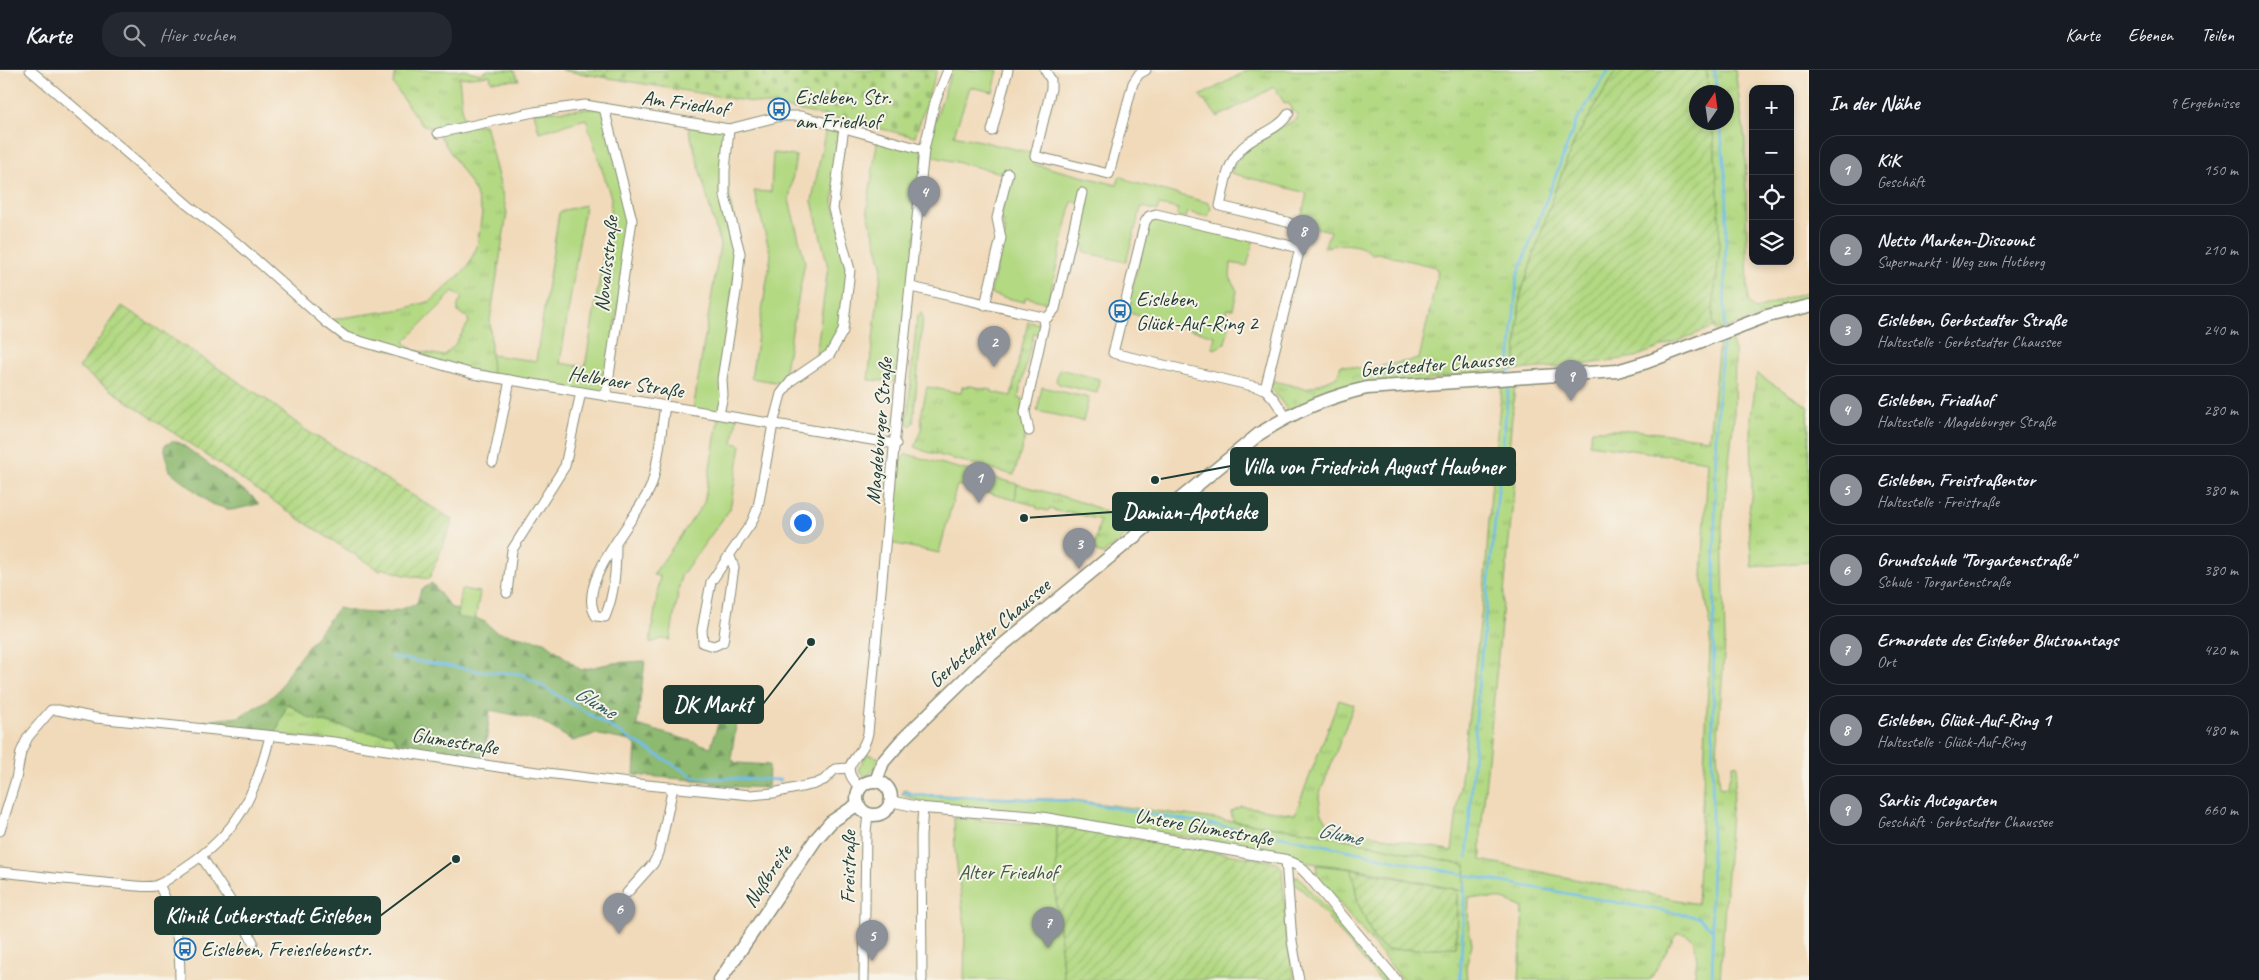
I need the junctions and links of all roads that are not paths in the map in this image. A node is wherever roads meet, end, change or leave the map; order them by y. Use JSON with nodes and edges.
{"nodes":[{"id":1,"x":30,"y":70,"type":"edge"},
{"id":2,"x":948,"y":70,"type":"edge"},
{"id":3,"x":1008,"y":70,"type":"edge"},
{"id":4,"x":1045,"y":70,"type":"edge"},
{"id":5,"x":1146,"y":70,"type":"edge"},
{"id":6,"x":604,"y":108,"type":"junction"},
{"id":7,"x":1289,"y":113,"type":"dead end"},
{"id":8,"x":844,"y":127,"type":"junction"},
{"id":9,"x":729,"y":129,"type":"junction"},
{"id":10,"x":992,"y":131,"type":"dead end"},
{"id":11,"x":438,"y":132,"type":"dead end"},
{"id":12,"x":924,"y":150,"type":"junction"},
{"id":13,"x":1008,"y":173,"type":"dead end"},
{"id":14,"x":1082,"y":193,"type":"dead end"},
{"id":15,"x":1300,"y":248,"type":"junction"},
{"id":16,"x":911,"y":287,"type":"junction"},
{"id":17,"x":985,"y":305,"type":"junction"},
{"id":18,"x":1809,"y":306,"type":"edge"},
{"id":19,"x":1045,"y":318,"type":"junction"},
{"id":20,"x":510,"y":380,"type":"junction"},
{"id":21,"x":1265,"y":389,"type":"junction"},
{"id":22,"x":581,"y":392,"type":"junction"},
{"id":23,"x":606,"y":396,"type":"junction"},
{"id":24,"x":665,"y":406,"type":"junction"},
{"id":25,"x":719,"y":414,"type":"junction"},
{"id":26,"x":1286,"y":417,"type":"junction"},
{"id":27,"x":773,"y":424,"type":"junction"},
{"id":28,"x":1029,"y":431,"type":"dead end"},
{"id":29,"x":896,"y":444,"type":"junction"},
{"id":30,"x":493,"y":462,"type":"dead end"},
{"id":31,"x":616,"y":542,"type":"junction"},
{"id":32,"x":730,"y":557,"type":"junction"},
{"id":33,"x":506,"y":593,"type":"dead end"},
{"id":34,"x":270,"y":736,"type":"junction"},
{"id":35,"x":849,"y":768,"type":"junction"},
{"id":36,"x":876,"y":781,"type":"junction"},
{"id":37,"x":673,"y":788,"type":"junction"},
{"id":38,"x":860,"y":788,"type":"junction"},
{"id":39,"x":890,"y":802,"type":"junction"},
{"id":40,"x":858,"y":804,"type":"junction"},
{"id":41,"x":923,"y":808,"type":"junction"},
{"id":42,"x":868,"y":814,"type":"junction"},
{"id":43,"x":0,"y":830,"type":"edge"},
{"id":44,"x":201,"y":856,"type":"junction"},
{"id":45,"x":1286,"y":860,"type":"junction"},
{"id":46,"x":0,"y":872,"type":"edge"},
{"id":47,"x":159,"y":884,"type":"junction"},
{"id":48,"x":627,"y":893,"type":"dead end"},
{"id":49,"x":253,"y":942,"type":"dead end"},
{"id":50,"x":180,"y":980,"type":"edge"},
{"id":51,"x":720,"y":980,"type":"edge"},
{"id":52,"x":864,"y":980,"type":"edge"},
{"id":53,"x":922,"y":980,"type":"edge"},
{"id":54,"x":1299,"y":980,"type":"edge"},
{"id":55,"x":1396,"y":980,"type":"edge"}],
"edges":[{"from":1,"to":20,"type":"street","name":"Helbraer Straße"},
{"from":2,"to":12,"type":"street","name":"Magdeburger Straße"},
{"from":3,"to":10,"type":"street"},
{"from":4,"to":5,"type":"street"},
{"from":6,"to":9,"type":"street","name":"Am Friedhof"},
{"from":6,"to":11,"type":"street","name":"Am Friedhof"},
{"from":6,"to":23,"type":"street","name":"Novalisstraße"},
{"from":7,"to":15,"type":"street"},
{"from":8,"to":9,"type":"street","name":"Am Friedhof"},
{"from":8,"to":12,"type":"street","name":"Am Friedhof"},
{"from":8,"to":27,"type":"street"},
{"from":9,"to":25,"type":"street"},
{"from":12,"to":16,"type":"street","name":"Magdeburger Straße"},
{"from":13,"to":17,"type":"street"},
{"from":14,"to":19,"type":"street"},
{"from":15,"to":21,"type":"street"},
{"from":15,"to":21,"type":"street"},
{"from":16,"to":17,"type":"street"},
{"from":16,"to":29,"type":"street","name":"Magdeburger Straße"},
{"from":17,"to":19,"type":"street"},
{"from":18,"to":26,"type":"main road","name":"Gerbstedter Chaussee"},
{"from":19,"to":28,"type":"street"},
{"from":20,"to":22,"type":"street","name":"Helbraer Straße"},
{"from":20,"to":30,"type":"street"},
{"from":21,"to":26,"type":"street"},
{"from":22,"to":23,"type":"street","name":"Helbraer Straße"},
{"from":22,"to":33,"type":"street"},
{"from":23,"to":24,"type":"street","name":"Helbraer Straße"},
{"from":24,"to":25,"type":"street","name":"Helbraer Straße"},
{"from":24,"to":31,"type":"street"},
{"from":25,"to":27,"type":"street","name":"Helbraer Straße"},
{"from":26,"to":36,"type":"main road","name":"Gerbstedter Chaussee"},
{"from":27,"to":29,"type":"street","name":"Helbraer Straße"},
{"from":27,"to":32,"type":"street"},
{"from":29,"to":35,"type":"street","name":"Magdeburger Straße"},
{"from":31,"to":31,"type":"street"},
{"from":32,"to":32,"type":"street"},
{"from":34,"to":37,"type":"street","name":"Glumestraße"},
{"from":34,"to":43,"type":"street","name":"Glumestraße"},
{"from":34,"to":44,"type":"street"},
{"from":35,"to":37,"type":"street","name":"Glumestraße"},
{"from":35,"to":38,"type":"street"},
{"from":36,"to":38,"type":"main road"},
{"from":36,"to":39,"type":"main road"},
{"from":37,"to":48,"type":"street"},
{"from":38,"to":40,"type":"main road"},
{"from":39,"to":41,"type":"street"},
{"from":39,"to":42,"type":"main road"},
{"from":40,"to":42,"type":"main road"},
{"from":40,"to":51,"type":"main road","name":"Nußbreite"},
{"from":41,"to":45,"type":"street","name":"Untere Glumestraße"},
{"from":41,"to":53,"type":"street"},
{"from":42,"to":52,"type":"street","name":"Freistraße"},
{"from":44,"to":47,"type":"street"},
{"from":44,"to":49,"type":"street"},
{"from":45,"to":54,"type":"street"},
{"from":45,"to":55,"type":"street","name":"Untere Glumestraße"},
{"from":46,"to":47,"type":"street"},
{"from":47,"to":50,"type":"street"}]}
